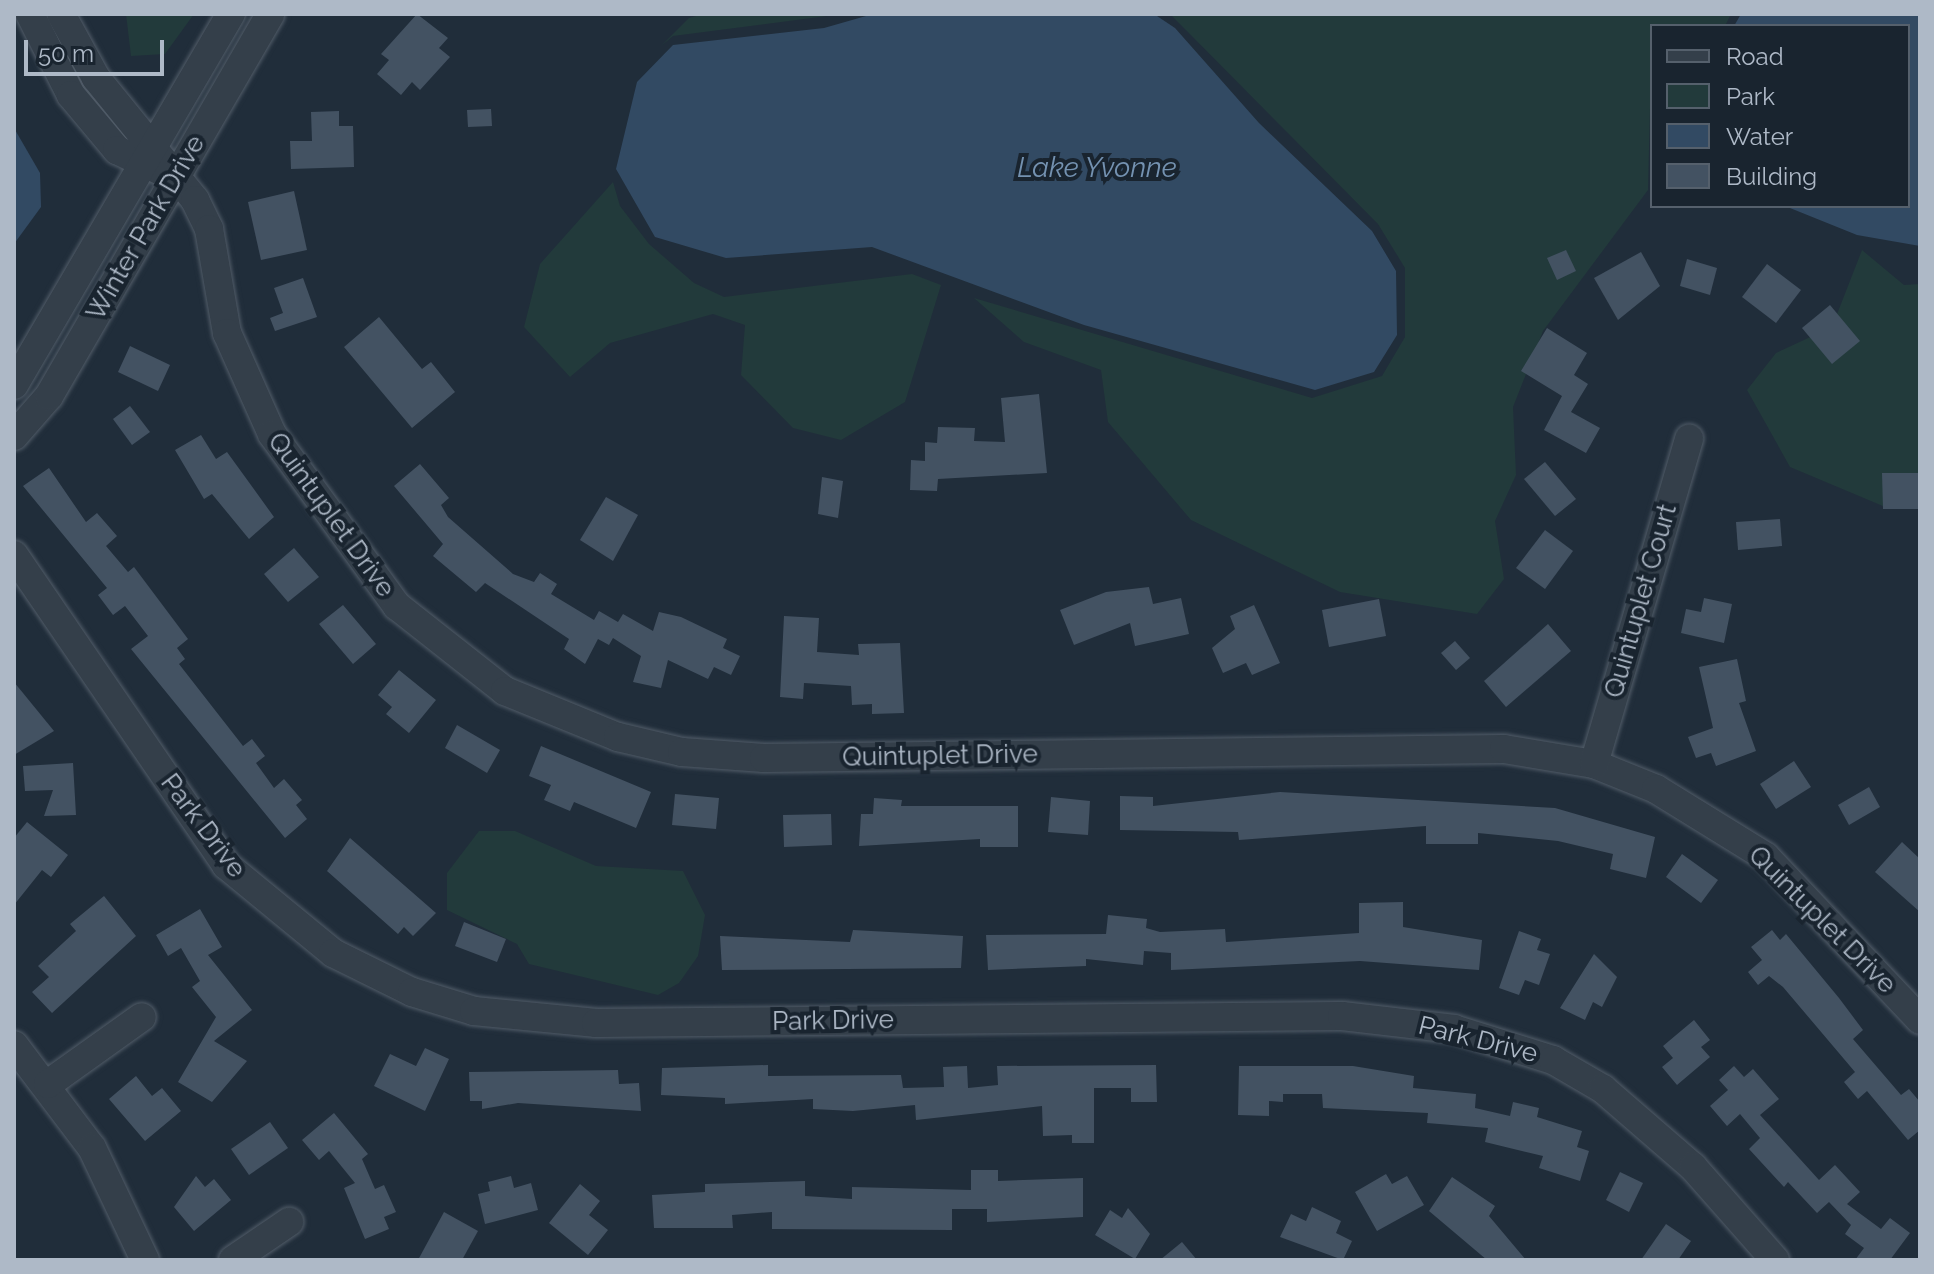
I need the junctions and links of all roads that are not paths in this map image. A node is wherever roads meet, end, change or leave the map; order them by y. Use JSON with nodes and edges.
{"nodes":[{"id":1,"x":30,"y":14,"type":"edge"},
{"id":2,"x":61,"y":14,"type":"edge"},
{"id":3,"x":231,"y":14,"type":"edge"},
{"id":4,"x":270,"y":14,"type":"edge"},
{"id":5,"x":96,"y":78,"type":"junction"},
{"id":6,"x":68,"y":89,"type":"junction"},
{"id":7,"x":150,"y":155,"type":"junction"},
{"id":8,"x":175,"y":176,"type":"junction"},
{"id":9,"x":14,"y":385,"type":"edge"},
{"id":10,"x":14,"y":436,"type":"edge"},
{"id":11,"x":1689,"y":439,"type":"dead end"},
{"id":12,"x":14,"y":555,"type":"edge"},
{"id":13,"x":1594,"y":764,"type":"junction"},
{"id":14,"x":142,"y":1017,"type":"dead end"},
{"id":15,"x":1920,"y":1020,"type":"edge"},
{"id":16,"x":14,"y":1045,"type":"edge"},
{"id":17,"x":48,"y":1084,"type":"junction"},
{"id":18,"x":289,"y":1222,"type":"dead end"},
{"id":19,"x":145,"y":1260,"type":"edge"},
{"id":20,"x":233,"y":1260,"type":"edge"},
{"id":21,"x":1775,"y":1260,"type":"edge"}],
"edges":[{"from":1,"to":6,"type":"street"},
{"from":2,"to":5,"type":"street"},
{"from":3,"to":7,"type":"street","name":"Winter Park Drive"},
{"from":4,"to":8,"type":"street","name":"Winter Park Drive"},
{"from":5,"to":6,"type":"street"},
{"from":5,"to":7,"type":"street"},
{"from":6,"to":7,"type":"street"},
{"from":7,"to":8,"type":"street"},
{"from":7,"to":9,"type":"street","name":"Winter Park Drive"},
{"from":8,"to":10,"type":"street","name":"Winter Park Drive"},
{"from":8,"to":13,"type":"street","name":"Quintuplet Drive"},
{"from":11,"to":13,"type":"street","name":"Quintuplet Court"},
{"from":12,"to":21,"type":"street","name":"Park Drive"},
{"from":13,"to":15,"type":"street","name":"Quintuplet Drive"},
{"from":14,"to":17,"type":"street"},
{"from":16,"to":17,"type":"street"},
{"from":17,"to":19,"type":"street"},
{"from":18,"to":20,"type":"street"}]}
